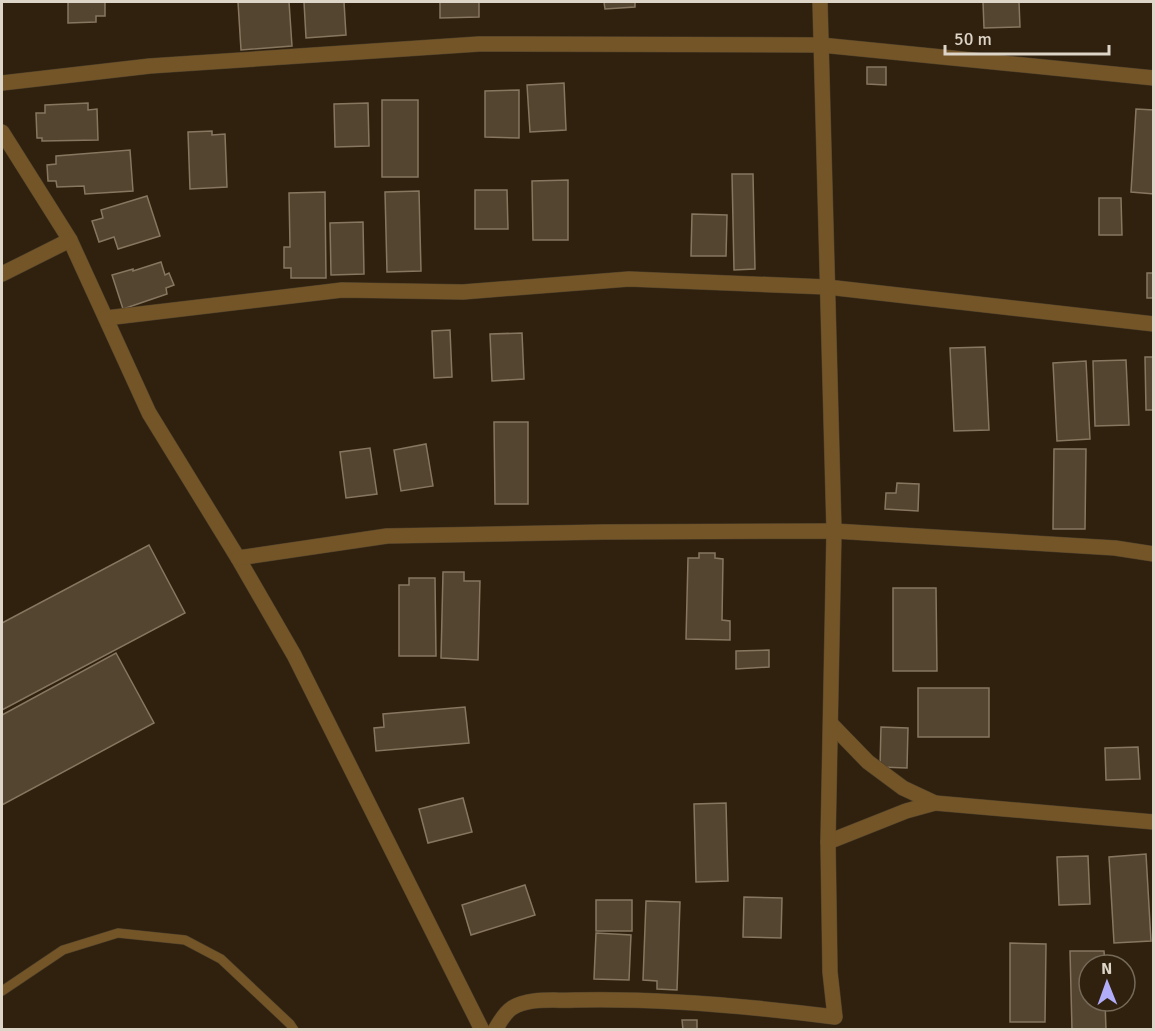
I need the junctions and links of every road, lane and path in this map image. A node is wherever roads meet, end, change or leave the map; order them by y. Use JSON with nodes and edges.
{"nodes":[{"id":1,"x":820,"y":2,"type":"edge"},
{"id":2,"x":821,"y":45,"type":"junction"},
{"id":3,"x":1154,"y":78,"type":"edge"},
{"id":4,"x":2,"y":83,"type":"edge"},
{"id":5,"x":2,"y":132,"type":"edge"},
{"id":6,"x":70,"y":240,"type":"junction"},
{"id":7,"x":2,"y":274,"type":"edge"},
{"id":8,"x":827,"y":287,"type":"junction"},
{"id":9,"x":106,"y":318,"type":"junction"},
{"id":10,"x":1154,"y":324,"type":"edge"},
{"id":11,"x":834,"y":531,"type":"junction"},
{"id":12,"x":1154,"y":554,"type":"edge"},
{"id":13,"x":238,"y":558,"type":"junction"},
{"id":14,"x":832,"y":725,"type":"junction"},
{"id":15,"x":935,"y":803,"type":"junction"},
{"id":16,"x":1154,"y":822,"type":"edge"},
{"id":17,"x":828,"y":842,"type":"junction"},
{"id":18,"x":2,"y":991,"type":"edge"},
{"id":19,"x":837,"y":1023,"type":"edge"},
{"id":20,"x":294,"y":1029,"type":"edge"},
{"id":21,"x":482,"y":1029,"type":"edge"},
{"id":22,"x":495,"y":1029,"type":"edge"}],
"edges":[{"from":1,"to":2,"type":"street"},
{"from":2,"to":3,"type":"street"},
{"from":2,"to":4,"type":"street"},
{"from":2,"to":8,"type":"street"},
{"from":5,"to":6,"type":"street"},
{"from":6,"to":7,"type":"street"},
{"from":6,"to":9,"type":"street"},
{"from":8,"to":9,"type":"street"},
{"from":8,"to":10,"type":"street"},
{"from":8,"to":11,"type":"street"},
{"from":9,"to":13,"type":"street"},
{"from":11,"to":12,"type":"street"},
{"from":11,"to":13,"type":"street"},
{"from":11,"to":14,"type":"street"},
{"from":13,"to":21,"type":"street"},
{"from":14,"to":15,"type":"street"},
{"from":14,"to":17,"type":"street"},
{"from":15,"to":16,"type":"street"},
{"from":15,"to":17,"type":"street"},
{"from":17,"to":19,"type":"street"},
{"from":18,"to":20,"type":"lane"},
{"from":19,"to":22,"type":"street"}]}
